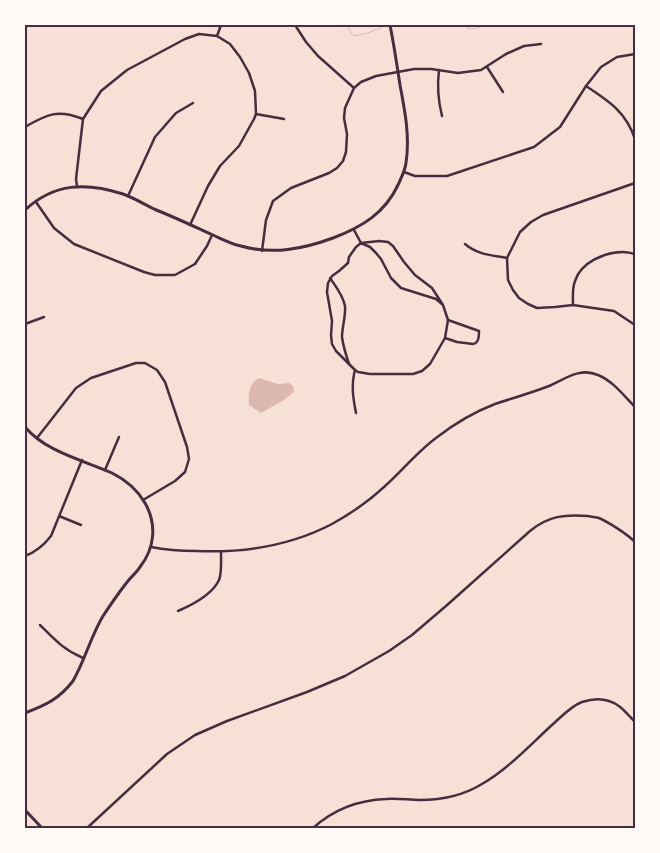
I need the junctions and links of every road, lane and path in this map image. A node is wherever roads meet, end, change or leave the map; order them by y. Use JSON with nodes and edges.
{"nodes":[{"id":1,"x":221,"y":25,"type":"edge"},
{"id":2,"x":295,"y":25,"type":"edge"},
{"id":3,"x":390,"y":27,"type":"edge"},
{"id":4,"x":217,"y":36,"type":"junction"},
{"id":5,"x":541,"y":44,"type":"dead end"},
{"id":6,"x":635,"y":54,"type":"edge"},
{"id":7,"x":487,"y":67,"type":"junction"},
{"id":8,"x":439,"y":70,"type":"junction"},
{"id":9,"x":398,"y":72,"type":"junction"},
{"id":10,"x":586,"y":86,"type":"junction"},
{"id":11,"x":354,"y":88,"type":"junction"},
{"id":12,"x":502,"y":92,"type":"dead end"},
{"id":13,"x":193,"y":103,"type":"dead end"},
{"id":14,"x":256,"y":114,"type":"junction"},
{"id":15,"x":442,"y":116,"type":"dead end"},
{"id":16,"x":83,"y":119,"type":"junction"},
{"id":17,"x":284,"y":119,"type":"dead end"},
{"id":18,"x":25,"y":126,"type":"edge"},
{"id":19,"x":635,"y":139,"type":"edge"},
{"id":20,"x":404,"y":172,"type":"junction"},
{"id":21,"x":635,"y":183,"type":"edge"},
{"id":22,"x":77,"y":186,"type":"junction"},
{"id":23,"x":128,"y":196,"type":"junction"},
{"id":24,"x":35,"y":201,"type":"junction"},
{"id":25,"x":25,"y":210,"type":"edge"},
{"id":26,"x":190,"y":225,"type":"junction"},
{"id":27,"x":354,"y":230,"type":"junction"},
{"id":28,"x":212,"y":235,"type":"junction"},
{"id":29,"x":361,"y":243,"type":"junction"},
{"id":30,"x":465,"y":244,"type":"dead end"},
{"id":31,"x":262,"y":250,"type":"junction"},
{"id":32,"x":635,"y":254,"type":"edge"},
{"id":33,"x":507,"y":258,"type":"junction"},
{"id":34,"x":330,"y":278,"type":"junction"},
{"id":35,"x":443,"y":304,"type":"junction"},
{"id":36,"x":573,"y":305,"type":"junction"},
{"id":37,"x":44,"y":317,"type":"dead end"},
{"id":38,"x":448,"y":320,"type":"junction"},
{"id":39,"x":25,"y":324,"type":"edge"},
{"id":40,"x":635,"y":326,"type":"edge"},
{"id":41,"x":445,"y":338,"type":"junction"},
{"id":42,"x":350,"y":365,"type":"junction"},
{"id":43,"x":355,"y":370,"type":"junction"},
{"id":44,"x":635,"y":407,"type":"edge"},
{"id":45,"x":356,"y":413,"type":"dead end"},
{"id":46,"x":25,"y":427,"type":"edge"},
{"id":47,"x":119,"y":437,"type":"dead end"},
{"id":48,"x":37,"y":438,"type":"junction"},
{"id":49,"x":82,"y":460,"type":"junction"},
{"id":50,"x":105,"y":470,"type":"junction"},
{"id":51,"x":143,"y":500,"type":"junction"},
{"id":52,"x":59,"y":516,"type":"junction"},
{"id":53,"x":81,"y":525,"type":"dead end"},
{"id":54,"x":635,"y":542,"type":"edge"},
{"id":55,"x":151,"y":547,"type":"junction"},
{"id":56,"x":221,"y":552,"type":"junction"},
{"id":57,"x":25,"y":556,"type":"edge"},
{"id":58,"x":178,"y":612,"type":"dead end"},
{"id":59,"x":40,"y":625,"type":"dead end"},
{"id":60,"x":84,"y":658,"type":"junction"},
{"id":61,"x":25,"y":713,"type":"edge"},
{"id":62,"x":635,"y":722,"type":"edge"},
{"id":63,"x":25,"y":810,"type":"edge"},
{"id":64,"x":42,"y":828,"type":"edge"},
{"id":65,"x":87,"y":828,"type":"edge"},
{"id":66,"x":313,"y":828,"type":"edge"}],
"edges":[{"from":1,"to":4,"type":"street"},
{"from":2,"to":11,"type":"street"},
{"from":3,"to":9,"type":"street"},
{"from":4,"to":14,"type":"street"},
{"from":4,"to":16,"type":"street"},
{"from":5,"to":7,"type":"street"},
{"from":6,"to":10,"type":"street"},
{"from":7,"to":8,"type":"street"},
{"from":7,"to":12,"type":"street"},
{"from":8,"to":9,"type":"street"},
{"from":8,"to":15,"type":"street"},
{"from":9,"to":11,"type":"street"},
{"from":9,"to":20,"type":"street"},
{"from":10,"to":19,"type":"street"},
{"from":10,"to":20,"type":"street"},
{"from":11,"to":31,"type":"street"},
{"from":13,"to":23,"type":"street"},
{"from":14,"to":17,"type":"street"},
{"from":14,"to":26,"type":"street"},
{"from":16,"to":18,"type":"street"},
{"from":16,"to":22,"type":"street"},
{"from":20,"to":27,"type":"street"},
{"from":21,"to":33,"type":"street"},
{"from":22,"to":23,"type":"street"},
{"from":22,"to":24,"type":"street"},
{"from":23,"to":26,"type":"street"},
{"from":24,"to":25,"type":"street"},
{"from":24,"to":28,"type":"street"},
{"from":26,"to":28,"type":"street"},
{"from":27,"to":29,"type":"street"},
{"from":27,"to":31,"type":"street"},
{"from":28,"to":31,"type":"street"},
{"from":29,"to":34,"type":"street"},
{"from":29,"to":35,"type":"street"},
{"from":29,"to":35,"type":"street"},
{"from":30,"to":33,"type":"street"},
{"from":32,"to":36,"type":"street"},
{"from":33,"to":36,"type":"street"},
{"from":34,"to":42,"type":"street"},
{"from":34,"to":42,"type":"street"},
{"from":35,"to":38,"type":"street"},
{"from":36,"to":40,"type":"street"},
{"from":37,"to":39,"type":"street"},
{"from":38,"to":41,"type":"street"},
{"from":38,"to":41,"type":"street"},
{"from":41,"to":43,"type":"street"},
{"from":42,"to":43,"type":"street"},
{"from":43,"to":45,"type":"street"},
{"from":44,"to":56,"type":"street"},
{"from":46,"to":48,"type":"street"},
{"from":47,"to":50,"type":"street"},
{"from":48,"to":49,"type":"street"},
{"from":48,"to":51,"type":"street"},
{"from":49,"to":50,"type":"street"},
{"from":49,"to":52,"type":"street"},
{"from":50,"to":51,"type":"street"},
{"from":51,"to":55,"type":"street"},
{"from":52,"to":53,"type":"street"},
{"from":52,"to":57,"type":"street"},
{"from":54,"to":65,"type":"street"},
{"from":55,"to":56,"type":"street"},
{"from":55,"to":60,"type":"street"},
{"from":56,"to":58,"type":"street"},
{"from":59,"to":60,"type":"street"},
{"from":60,"to":61,"type":"street"},
{"from":62,"to":66,"type":"street"},
{"from":63,"to":64,"type":"street"}]}
